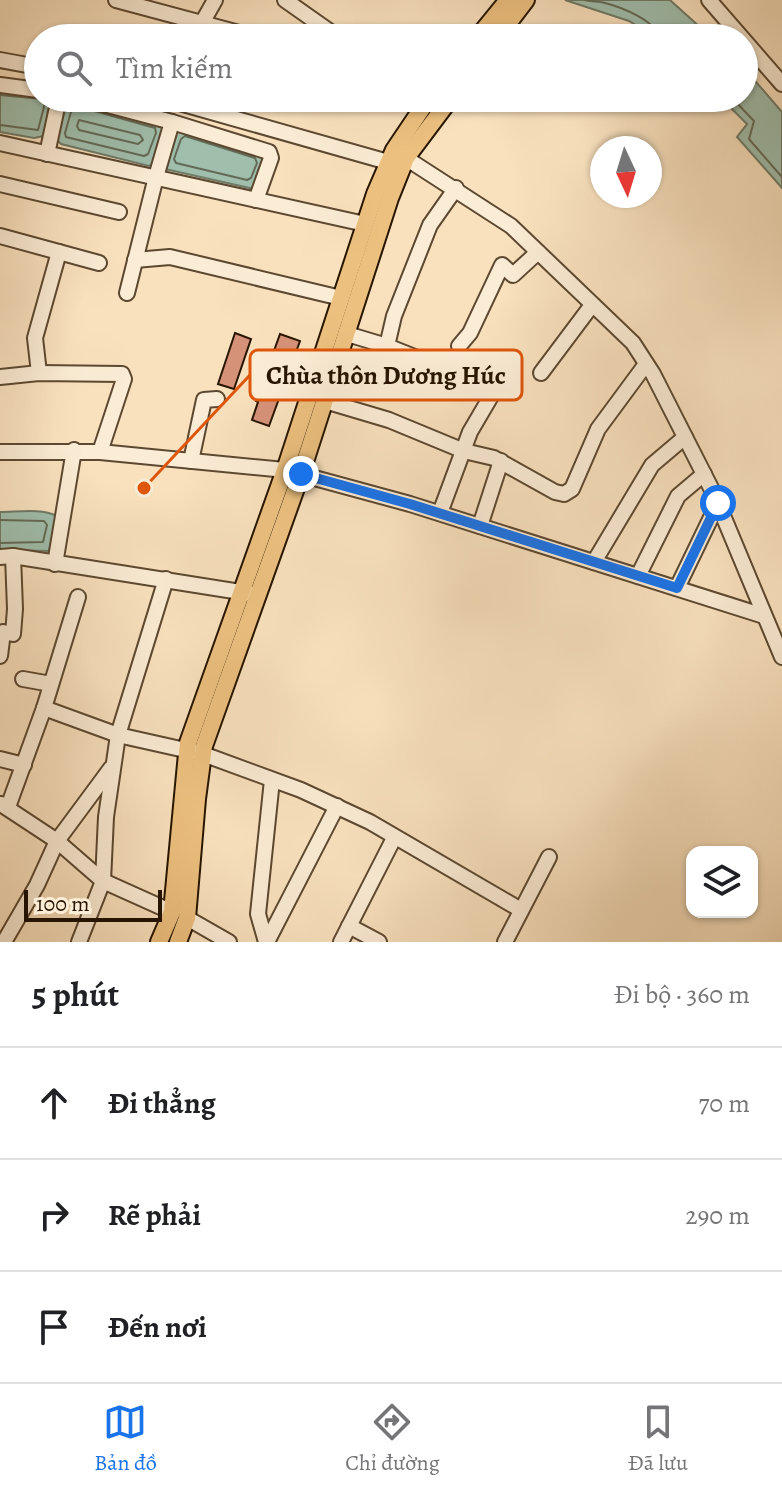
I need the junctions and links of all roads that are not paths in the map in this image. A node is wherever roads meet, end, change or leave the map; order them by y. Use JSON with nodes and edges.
{"nodes":[{"id":1,"x":116,"y":0,"type":"edge"},
{"id":2,"x":215,"y":0,"type":"edge"},
{"id":3,"x":285,"y":0,"type":"edge"},
{"id":4,"x":508,"y":0,"type":"edge"},
{"id":5,"x":526,"y":0,"type":"edge"},
{"id":6,"x":709,"y":0,"type":"edge"},
{"id":7,"x":303,"y":5,"type":"edge"},
{"id":8,"x":202,"y":23,"type":"junction"},
{"id":9,"x":206,"y":24,"type":"edge"},
{"id":10,"x":324,"y":24,"type":"edge"},
{"id":11,"x":499,"y":24,"type":"edge"},
{"id":12,"x":503,"y":24,"type":"edge"},
{"id":13,"x":730,"y":24,"type":"edge"},
{"id":14,"x":758,"y":56,"type":"edge"},
{"id":15,"x":0,"y":60,"type":"edge"},
{"id":16,"x":24,"y":64,"type":"edge"},
{"id":17,"x":782,"y":84,"type":"edge"},
{"id":18,"x":0,"y":85,"type":"edge"},
{"id":19,"x":24,"y":88,"type":"edge"},
{"id":20,"x":56,"y":112,"type":"edge"},
{"id":21,"x":134,"y":112,"type":"edge"},
{"id":22,"x":222,"y":112,"type":"edge"},
{"id":23,"x":419,"y":112,"type":"edge"},
{"id":24,"x":438,"y":112,"type":"edge"},
{"id":25,"x":172,"y":122,"type":"junction"},
{"id":26,"x":0,"y":143,"type":"edge"},
{"id":27,"x":47,"y":154,"type":"junction"},
{"id":28,"x":396,"y":157,"type":"junction"},
{"id":29,"x":156,"y":177,"type":"junction"},
{"id":30,"x":0,"y":184,"type":"edge"},
{"id":31,"x":456,"y":188,"type":"junction"},
{"id":32,"x":256,"y":200,"type":"junction"},
{"id":33,"x":119,"y":212,"type":"dead end"},
{"id":34,"x":365,"y":224,"type":"junction"},
{"id":35,"x":0,"y":236,"type":"edge"},
{"id":36,"x":59,"y":252,"type":"junction"},
{"id":37,"x":538,"y":252,"type":"junction"},
{"id":38,"x":135,"y":260,"type":"junction"},
{"id":39,"x":99,"y":263,"type":"dead end"},
{"id":40,"x":127,"y":293,"type":"dead end"},
{"id":41,"x":341,"y":298,"type":"junction"},
{"id":42,"x":592,"y":305,"type":"junction"},
{"id":43,"x":347,"y":334,"type":"junction"},
{"id":44,"x":387,"y":346,"type":"junction"},
{"id":45,"x":459,"y":346,"type":"dead end"},
{"id":46,"x":646,"y":364,"type":"junction"},
{"id":47,"x":39,"y":373,"type":"junction"},
{"id":48,"x":541,"y":373,"type":"dead end"},
{"id":49,"x":460,"y":375,"type":"dead end"},
{"id":50,"x":0,"y":377,"type":"edge"},
{"id":51,"x":497,"y":386,"type":"dead end"},
{"id":52,"x":217,"y":399,"type":"dead end"},
{"id":53,"x":325,"y":401,"type":"junction"},
{"id":54,"x":685,"y":437,"type":"junction"},
{"id":55,"x":74,"y":450,"type":"junction"},
{"id":56,"x":464,"y":451,"type":"junction"},
{"id":57,"x":0,"y":452,"type":"edge"},
{"id":58,"x":100,"y":452,"type":"junction"},
{"id":59,"x":191,"y":461,"type":"junction"},
{"id":60,"x":501,"y":461,"type":"junction"},
{"id":61,"x":293,"y":472,"type":"junction"},
{"id":62,"x":704,"y":474,"type":"junction"},
{"id":63,"x":718,"y":503,"type":"junction"},
{"id":64,"x":440,"y":513,"type":"junction"},
{"id":65,"x":480,"y":526,"type":"junction"},
{"id":66,"x":6,"y":556,"type":"edge"},
{"id":67,"x":594,"y":562,"type":"junction"},
{"id":68,"x":55,"y":564,"type":"junction"},
{"id":69,"x":638,"y":576,"type":"junction"},
{"id":70,"x":166,"y":579,"type":"junction"},
{"id":71,"x":677,"y":588,"type":"junction"},
{"id":72,"x":249,"y":593,"type":"junction"},
{"id":73,"x":78,"y":597,"type":"dead end"},
{"id":74,"x":764,"y":616,"type":"junction"},
{"id":75,"x":0,"y":656,"type":"edge"},
{"id":76,"x":782,"y":657,"type":"edge"},
{"id":77,"x":23,"y":679,"type":"dead end"},
{"id":78,"x":51,"y":684,"type":"junction"},
{"id":79,"x":44,"y":708,"type":"junction"},
{"id":80,"x":118,"y":735,"type":"junction"},
{"id":81,"x":195,"y":752,"type":"junction"},
{"id":82,"x":0,"y":759,"type":"edge"},
{"id":83,"x":24,"y":765,"type":"junction"},
{"id":84,"x":111,"y":767,"type":"junction"},
{"id":85,"x":272,"y":780,"type":"junction"},
{"id":86,"x":4,"y":805,"type":"edge"},
{"id":87,"x":337,"y":806,"type":"junction"},
{"id":88,"x":394,"y":838,"type":"junction"},
{"id":89,"x":57,"y":841,"type":"junction"},
{"id":90,"x":549,"y":857,"type":"dead end"},
{"id":91,"x":103,"y":881,"type":"junction"},
{"id":92,"x":521,"y":910,"type":"junction"},
{"id":93,"x":180,"y":915,"type":"junction"},
{"id":94,"x":349,"y":926,"type":"junction"},
{"id":95,"x":4,"y":942,"type":"edge"},
{"id":96,"x":79,"y":942,"type":"edge"},
{"id":97,"x":159,"y":942,"type":"edge"},
{"id":98,"x":178,"y":942,"type":"edge"},
{"id":99,"x":229,"y":942,"type":"edge"},
{"id":100,"x":266,"y":942,"type":"edge"},
{"id":101,"x":341,"y":942,"type":"edge"},
{"id":102,"x":379,"y":942,"type":"edge"},
{"id":103,"x":505,"y":942,"type":"edge"}],
"edges":[{"from":1,"to":8,"type":"street"},
{"from":2,"to":8,"type":"street"},
{"from":3,"to":7,"type":"street"},
{"from":4,"to":11,"type":"main road"},
{"from":5,"to":12,"type":"main road"},
{"from":6,"to":13,"type":"street"},
{"from":7,"to":10,"type":"street"},
{"from":8,"to":9,"type":"street"},
{"from":14,"to":17,"type":"street"},
{"from":15,"to":16,"type":"street"},
{"from":18,"to":19,"type":"street"},
{"from":20,"to":27,"type":"street"},
{"from":21,"to":25,"type":"street"},
{"from":22,"to":28,"type":"street"},
{"from":23,"to":28,"type":"main road"},
{"from":24,"to":28,"type":"main road"},
{"from":25,"to":29,"type":"street"},
{"from":25,"to":32,"type":"street"},
{"from":26,"to":27,"type":"street"},
{"from":27,"to":29,"type":"street"},
{"from":28,"to":31,"type":"street"},
{"from":28,"to":34,"type":"main road"},
{"from":28,"to":43,"type":"main road"},
{"from":29,"to":32,"type":"street"},
{"from":29,"to":38,"type":"street"},
{"from":30,"to":33,"type":"street"},
{"from":31,"to":37,"type":"street"},
{"from":31,"to":44,"type":"street"},
{"from":32,"to":34,"type":"street"},
{"from":34,"to":41,"type":"main road"},
{"from":35,"to":36,"type":"street"},
{"from":36,"to":39,"type":"street"},
{"from":36,"to":47,"type":"street"},
{"from":37,"to":42,"type":"street"},
{"from":37,"to":45,"type":"street"},
{"from":38,"to":40,"type":"street"},
{"from":38,"to":41,"type":"street"},
{"from":41,"to":61,"type":"main road"},
{"from":42,"to":46,"type":"street"},
{"from":42,"to":48,"type":"street"},
{"from":43,"to":44,"type":"street"},
{"from":43,"to":53,"type":"main road"},
{"from":44,"to":49,"type":"street"},
{"from":46,"to":54,"type":"street"},
{"from":46,"to":60,"type":"street"},
{"from":47,"to":50,"type":"street"},
{"from":47,"to":58,"type":"street"},
{"from":51,"to":56,"type":"street"},
{"from":52,"to":59,"type":"street"},
{"from":53,"to":56,"type":"street"},
{"from":53,"to":61,"type":"main road"},
{"from":54,"to":62,"type":"street"},
{"from":54,"to":67,"type":"street"},
{"from":55,"to":57,"type":"street"},
{"from":55,"to":58,"type":"street"},
{"from":55,"to":68,"type":"street"},
{"from":56,"to":60,"type":"street"},
{"from":56,"to":64,"type":"street"},
{"from":58,"to":59,"type":"street"},
{"from":59,"to":61,"type":"street"},
{"from":60,"to":65,"type":"street"},
{"from":61,"to":64,"type":"street"},
{"from":61,"to":72,"type":"main road"},
{"from":62,"to":63,"type":"street"},
{"from":62,"to":69,"type":"street"},
{"from":63,"to":71,"type":"street"},
{"from":63,"to":74,"type":"street"},
{"from":64,"to":65,"type":"street"},
{"from":65,"to":67,"type":"street"},
{"from":66,"to":68,"type":"street"},
{"from":66,"to":75,"type":"street"},
{"from":67,"to":69,"type":"street"},
{"from":68,"to":70,"type":"street"},
{"from":69,"to":71,"type":"street"},
{"from":70,"to":72,"type":"street"},
{"from":70,"to":80,"type":"street"},
{"from":71,"to":74,"type":"street"},
{"from":72,"to":81,"type":"main road"},
{"from":73,"to":78,"type":"street"},
{"from":74,"to":76,"type":"street"},
{"from":77,"to":78,"type":"street"},
{"from":78,"to":79,"type":"street"},
{"from":79,"to":80,"type":"street"},
{"from":79,"to":83,"type":"street"},
{"from":80,"to":81,"type":"street"},
{"from":80,"to":84,"type":"street"},
{"from":81,"to":85,"type":"street"},
{"from":81,"to":93,"type":"main road"},
{"from":82,"to":83,"type":"street"},
{"from":83,"to":86,"type":"street"},
{"from":84,"to":89,"type":"street"},
{"from":84,"to":91,"type":"street"},
{"from":85,"to":87,"type":"street"},
{"from":85,"to":100,"type":"street"},
{"from":86,"to":89,"type":"street"},
{"from":87,"to":88,"type":"street"},
{"from":87,"to":100,"type":"street"},
{"from":88,"to":92,"type":"street"},
{"from":88,"to":94,"type":"street"},
{"from":89,"to":91,"type":"street"},
{"from":89,"to":95,"type":"street"},
{"from":90,"to":92,"type":"street"},
{"from":91,"to":93,"type":"street"},
{"from":91,"to":96,"type":"street"},
{"from":92,"to":103,"type":"street"},
{"from":93,"to":97,"type":"main road"},
{"from":93,"to":98,"type":"main road"},
{"from":93,"to":99,"type":"street"},
{"from":94,"to":101,"type":"street"},
{"from":94,"to":102,"type":"street"}]}
